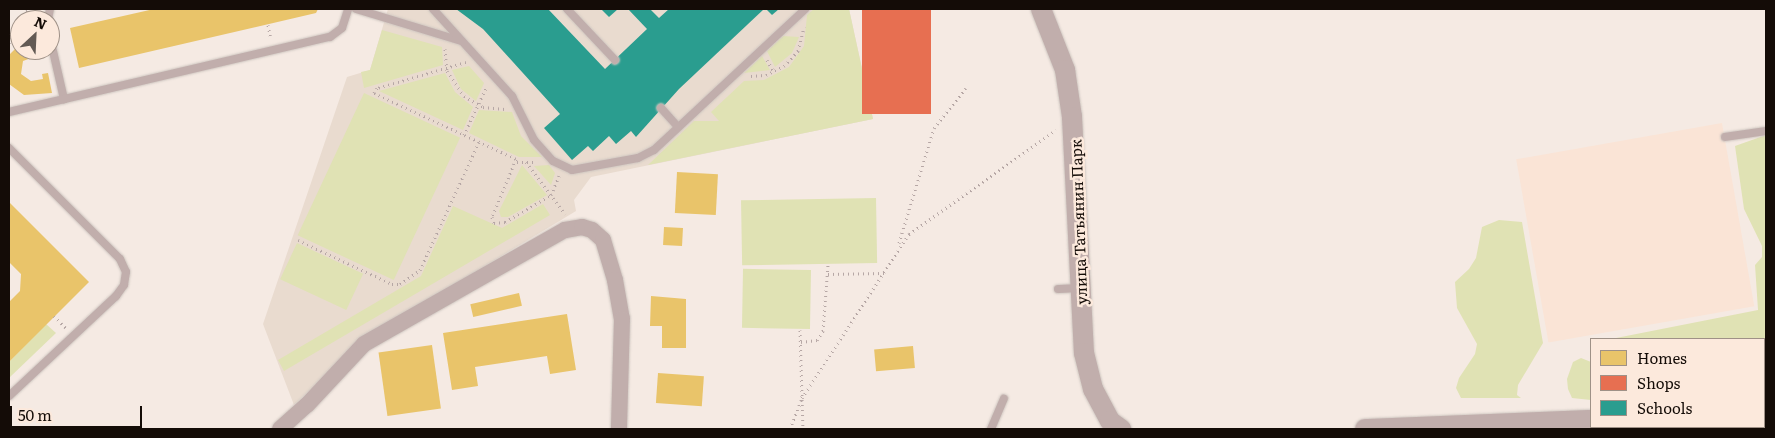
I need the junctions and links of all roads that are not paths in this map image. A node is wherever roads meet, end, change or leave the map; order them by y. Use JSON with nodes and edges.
{"nodes":[{"id":1,"x":348,"y":9,"type":"edge"},
{"id":2,"x":356,"y":9,"type":"edge"},
{"id":3,"x":433,"y":9,"type":"edge"},
{"id":4,"x":567,"y":9,"type":"edge"},
{"id":5,"x":1040,"y":9,"type":"edge"},
{"id":6,"x":804,"y":10,"type":"edge"},
{"id":7,"x":462,"y":41,"type":"junction"},
{"id":8,"x":55,"y":60,"type":"edge"},
{"id":9,"x":615,"y":60,"type":"dead end"},
{"id":10,"x":64,"y":99,"type":"junction"},
{"id":11,"x":661,"y":108,"type":"dead end"},
{"id":12,"x":9,"y":112,"type":"edge"},
{"id":13,"x":678,"y":127,"type":"junction"},
{"id":14,"x":1766,"y":131,"type":"edge"},
{"id":15,"x":1725,"y":137,"type":"dead end"},
{"id":16,"x":9,"y":148,"type":"edge"},
{"id":17,"x":1080,"y":288,"type":"junction"},
{"id":18,"x":1058,"y":289,"type":"dead end"},
{"id":19,"x":9,"y":396,"type":"edge"},
{"id":20,"x":1004,"y":399,"type":"dead end"},
{"id":21,"x":1590,"y":420,"type":"edge"},
{"id":22,"x":280,"y":429,"type":"edge"},
{"id":23,"x":619,"y":429,"type":"edge"},
{"id":24,"x":991,"y":429,"type":"edge"},
{"id":25,"x":1121,"y":429,"type":"edge"},
{"id":26,"x":1365,"y":429,"type":"edge"}],
"edges":[{"from":1,"to":10,"type":"lane"},
{"from":2,"to":7,"type":"lane"},
{"from":3,"to":7,"type":"lane"},
{"from":4,"to":9,"type":"lane"},
{"from":5,"to":17,"type":"street","name":"улица Татьянин Парк"},
{"from":6,"to":13,"type":"lane"},
{"from":7,"to":13,"type":"lane"},
{"from":8,"to":10,"type":"lane"},
{"from":10,"to":12,"type":"lane"},
{"from":11,"to":13,"type":"lane"},
{"from":14,"to":15,"type":"lane"},
{"from":16,"to":19,"type":"lane"},
{"from":17,"to":18,"type":"lane"},
{"from":17,"to":25,"type":"street","name":"улица Татьянин Парк"},
{"from":20,"to":24,"type":"lane"},
{"from":21,"to":26,"type":"street"},
{"from":22,"to":23,"type":"street"}]}
